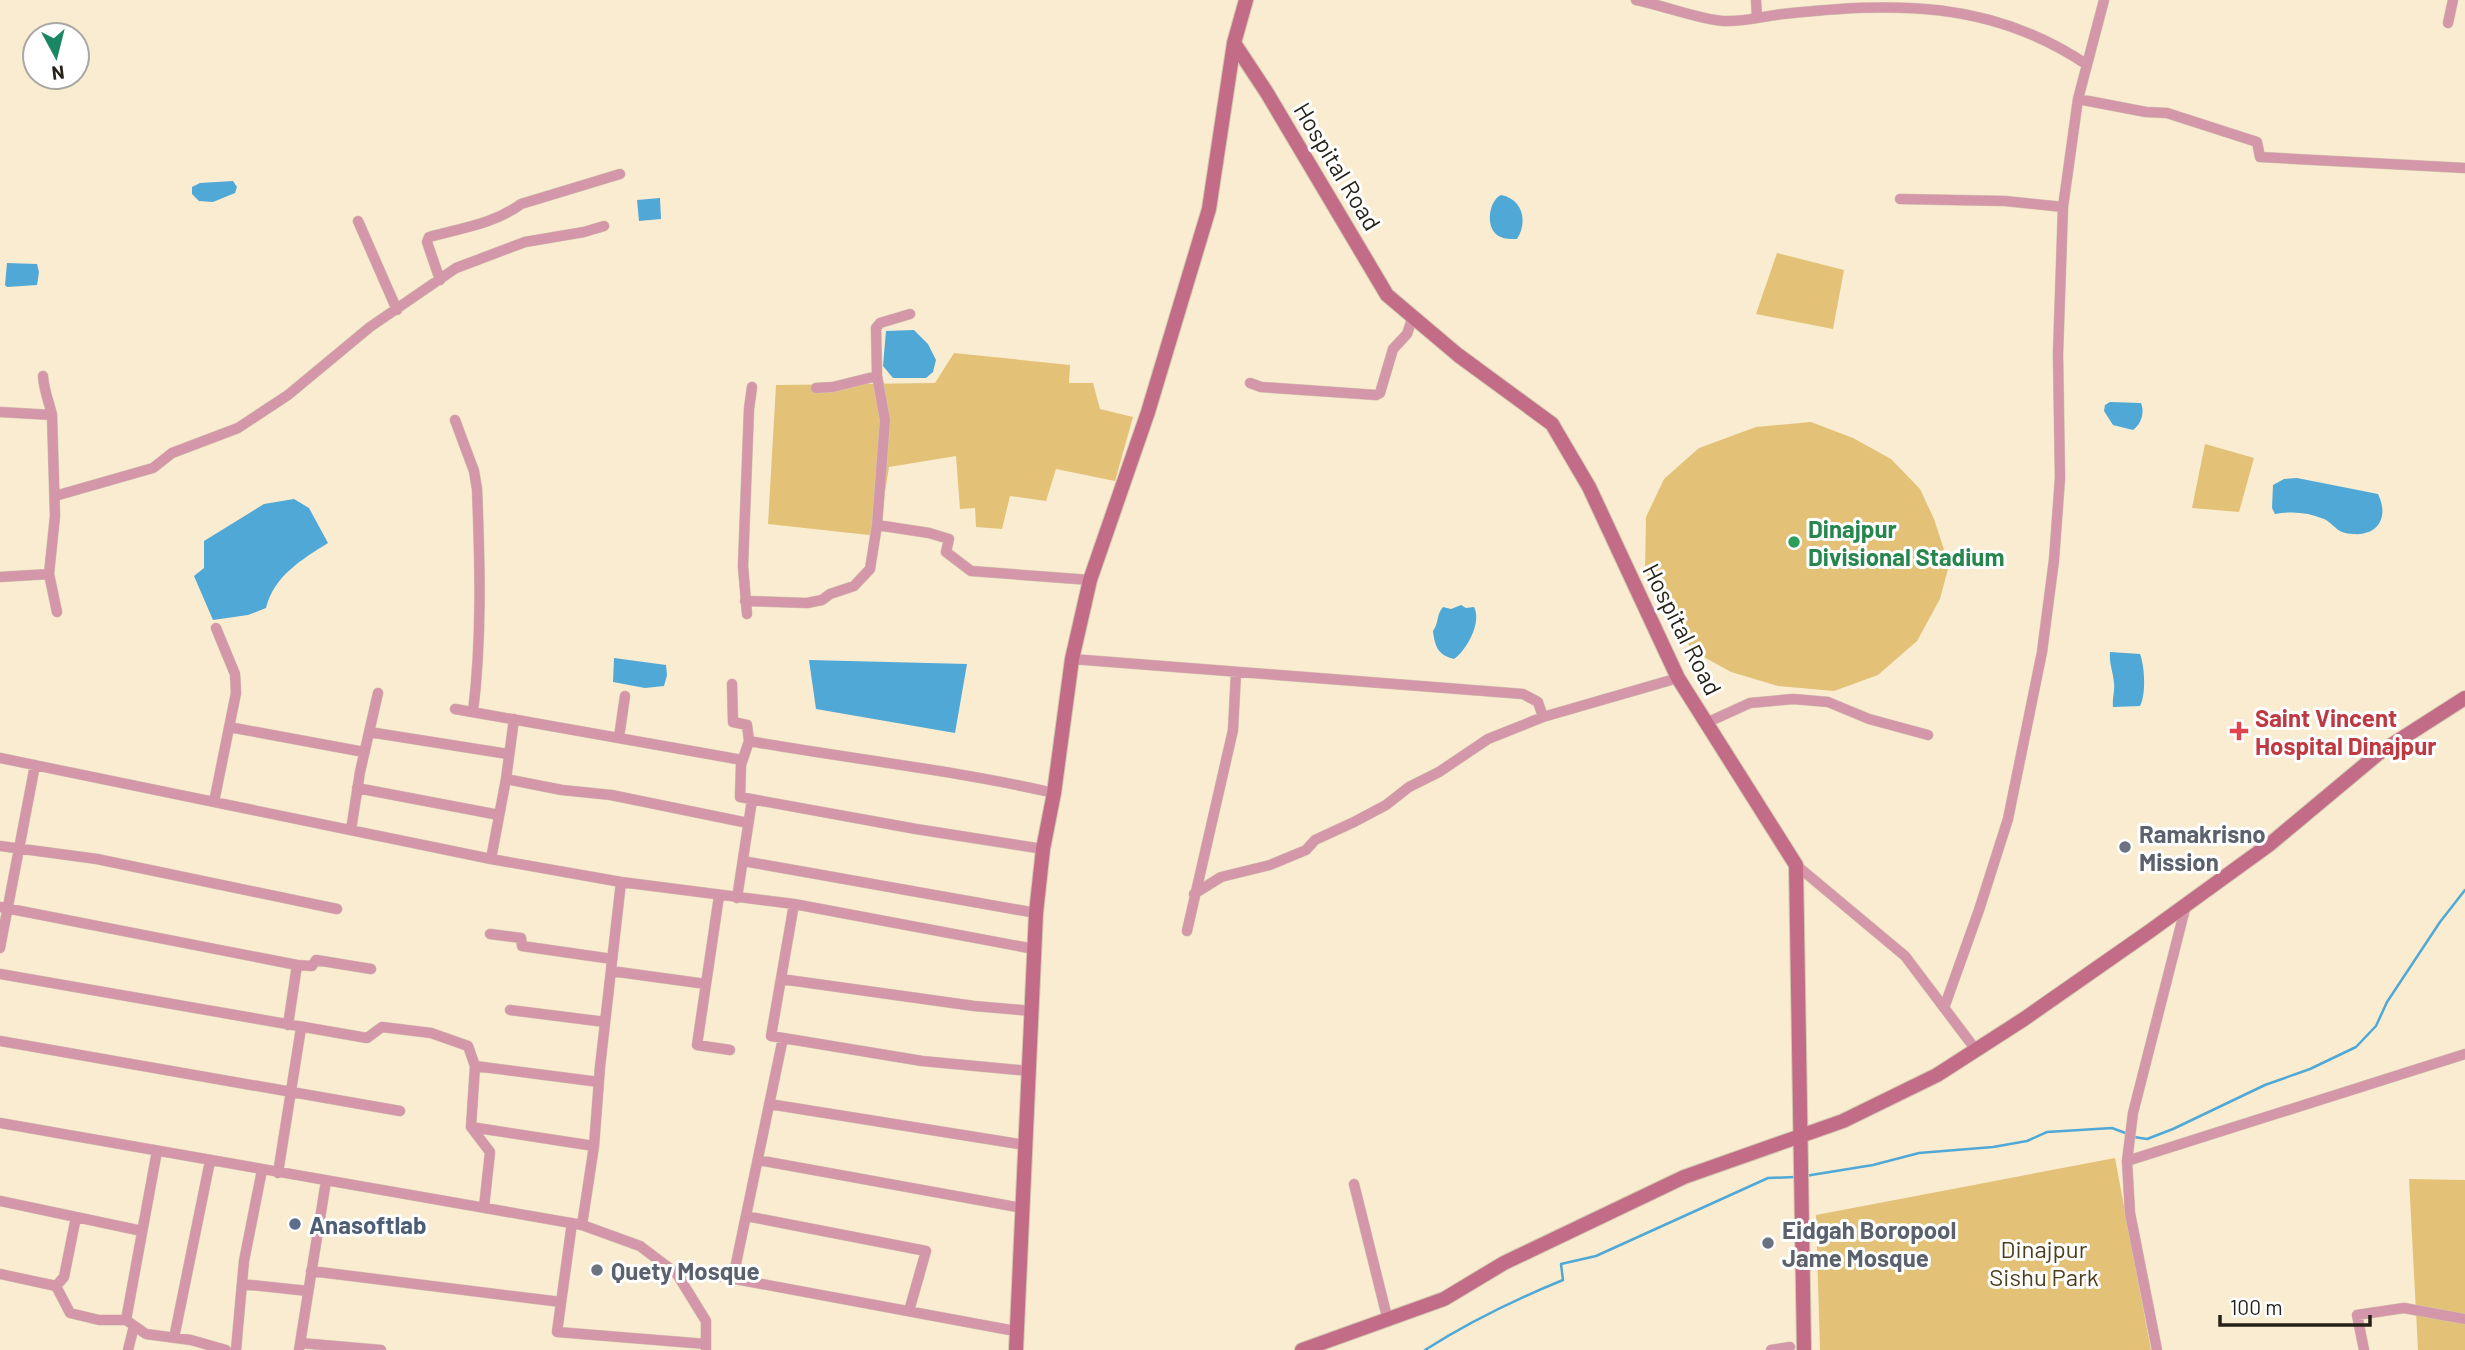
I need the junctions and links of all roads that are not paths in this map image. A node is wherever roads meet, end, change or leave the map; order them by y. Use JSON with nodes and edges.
{"nodes":[{"id":1,"x":1246,"y":0,"type":"edge"},
{"id":2,"x":1636,"y":0,"type":"edge"},
{"id":3,"x":1756,"y":0,"type":"edge"},
{"id":4,"x":2104,"y":0,"type":"edge"},
{"id":5,"x":2453,"y":0,"type":"edge"},
{"id":6,"x":1756,"y":18,"type":"junction"},
{"id":7,"x":2448,"y":23,"type":"dead end"},
{"id":8,"x":1234,"y":43,"type":"junction"},
{"id":9,"x":2086,"y":64,"type":"junction"},
{"id":10,"x":2078,"y":99,"type":"junction"},
{"id":11,"x":2465,"y":168,"type":"edge"},
{"id":12,"x":620,"y":174,"type":"dead end"},
{"id":13,"x":1900,"y":200,"type":"dead end"},
{"id":14,"x":2063,"y":206,"type":"junction"},
{"id":15,"x":358,"y":220,"type":"dead end"},
{"id":16,"x":604,"y":226,"type":"dead end"},
{"id":17,"x":440,"y":279,"type":"junction"},
{"id":18,"x":397,"y":310,"type":"junction"},
{"id":19,"x":911,"y":314,"type":"dead end"},
{"id":20,"x":1413,"y":316,"type":"junction"},
{"id":21,"x":43,"y":376,"type":"dead end"},
{"id":22,"x":877,"y":376,"type":"junction"},
{"id":23,"x":1250,"y":383,"type":"dead end"},
{"id":24,"x":752,"y":387,"type":"dead end"},
{"id":25,"x":816,"y":388,"type":"dead end"},
{"id":26,"x":0,"y":412,"type":"edge"},
{"id":27,"x":52,"y":415,"type":"junction"},
{"id":28,"x":456,"y":420,"type":"dead end"},
{"id":29,"x":55,"y":496,"type":"junction"},
{"id":30,"x":877,"y":525,"type":"junction"},
{"id":31,"x":49,"y":574,"type":"junction"},
{"id":32,"x":0,"y":577,"type":"edge"},
{"id":33,"x":1090,"y":580,"type":"junction"},
{"id":34,"x":745,"y":601,"type":"junction"},
{"id":35,"x":57,"y":612,"type":"dead end"},
{"id":36,"x":747,"y":614,"type":"dead end"},
{"id":37,"x":216,"y":628,"type":"dead end"},
{"id":38,"x":1072,"y":659,"type":"junction"},
{"id":39,"x":1236,"y":672,"type":"junction"},
{"id":40,"x":1678,"y":678,"type":"junction"},
{"id":41,"x":732,"y":684,"type":"dead end"},
{"id":42,"x":378,"y":693,"type":"dead end"},
{"id":43,"x":625,"y":696,"type":"dead end"},
{"id":44,"x":2465,"y":698,"type":"edge"},
{"id":45,"x":454,"y":709,"type":"dead end"},
{"id":46,"x":473,"y":712,"type":"junction"},
{"id":47,"x":1542,"y":717,"type":"junction"},
{"id":48,"x":514,"y":719,"type":"junction"},
{"id":49,"x":1706,"y":723,"type":"junction"},
{"id":50,"x":229,"y":727,"type":"junction"},
{"id":51,"x":369,"y":732,"type":"junction"},
{"id":52,"x":1928,"y":735,"type":"dead end"},
{"id":53,"x":619,"y":737,"type":"junction"},
{"id":54,"x":749,"y":741,"type":"junction"},
{"id":55,"x":364,"y":752,"type":"junction"},
{"id":56,"x":508,"y":754,"type":"junction"},
{"id":57,"x":0,"y":758,"type":"edge"},
{"id":58,"x":742,"y":760,"type":"junction"},
{"id":59,"x":35,"y":765,"type":"junction"},
{"id":60,"x":506,"y":779,"type":"junction"},
{"id":61,"x":357,"y":788,"type":"junction"},
{"id":62,"x":1054,"y":793,"type":"junction"},
{"id":63,"x":752,"y":800,"type":"junction"},
{"id":64,"x":214,"y":802,"type":"junction"},
{"id":65,"x":499,"y":815,"type":"junction"},
{"id":66,"x":748,"y":823,"type":"junction"},
{"id":67,"x":351,"y":830,"type":"junction"},
{"id":68,"x":0,"y":846,"type":"edge"},
{"id":69,"x":18,"y":848,"type":"junction"},
{"id":70,"x":1043,"y":849,"type":"junction"},
{"id":71,"x":491,"y":859,"type":"junction"},
{"id":72,"x":743,"y":861,"type":"junction"},
{"id":73,"x":1796,"y":865,"type":"junction"},
{"id":74,"x":621,"y":882,"type":"junction"},
{"id":75,"x":1194,"y":894,"type":"junction"},
{"id":76,"x":719,"y":896,"type":"junction"},
{"id":77,"x":737,"y":898,"type":"junction"},
{"id":78,"x":794,"y":904,"type":"junction"},
{"id":79,"x":2186,"y":905,"type":"junction"},
{"id":80,"x":4,"y":908,"type":"edge"},
{"id":81,"x":337,"y":909,"type":"dead end"},
{"id":82,"x":1036,"y":913,"type":"junction"},
{"id":83,"x":1187,"y":930,"type":"dead end"},
{"id":84,"x":490,"y":934,"type":"dead end"},
{"id":85,"x":0,"y":948,"type":"edge"},
{"id":86,"x":1034,"y":949,"type":"junction"},
{"id":87,"x":612,"y":959,"type":"junction"},
{"id":88,"x":297,"y":965,"type":"junction"},
{"id":89,"x":371,"y":969,"type":"dead end"},
{"id":90,"x":611,"y":971,"type":"junction"},
{"id":91,"x":0,"y":974,"type":"edge"},
{"id":92,"x":781,"y":979,"type":"junction"},
{"id":93,"x":706,"y":984,"type":"junction"},
{"id":94,"x":1944,"y":1008,"type":"junction"},
{"id":95,"x":510,"y":1010,"type":"dead end"},
{"id":96,"x":1032,"y":1012,"type":"junction"},
{"id":97,"x":605,"y":1022,"type":"junction"},
{"id":98,"x":288,"y":1025,"type":"junction"},
{"id":99,"x":301,"y":1028,"type":"junction"},
{"id":100,"x":783,"y":1038,"type":"junction"},
{"id":101,"x":0,"y":1041,"type":"edge"},
{"id":102,"x":730,"y":1050,"type":"dead end"},
{"id":103,"x":1976,"y":1050,"type":"junction"},
{"id":104,"x":2465,"y":1054,"type":"edge"},
{"id":105,"x":475,"y":1066,"type":"junction"},
{"id":106,"x":1029,"y":1071,"type":"junction"},
{"id":107,"x":599,"y":1082,"type":"junction"},
{"id":108,"x":291,"y":1092,"type":"junction"},
{"id":109,"x":769,"y":1104,"type":"junction"},
{"id":110,"x":400,"y":1111,"type":"dead end"},
{"id":111,"x":0,"y":1124,"type":"edge"},
{"id":112,"x":471,"y":1127,"type":"junction"},
{"id":113,"x":1802,"y":1136,"type":"junction"},
{"id":114,"x":1025,"y":1145,"type":"junction"},
{"id":115,"x":594,"y":1146,"type":"junction"},
{"id":116,"x":157,"y":1151,"type":"junction"},
{"id":117,"x":2128,"y":1156,"type":"junction"},
{"id":118,"x":758,"y":1160,"type":"junction"},
{"id":119,"x":209,"y":1161,"type":"junction"},
{"id":120,"x":262,"y":1170,"type":"junction"},
{"id":121,"x":278,"y":1173,"type":"junction"},
{"id":122,"x":326,"y":1181,"type":"junction"},
{"id":123,"x":1354,"y":1184,"type":"dead end"},
{"id":124,"x":0,"y":1201,"type":"edge"},
{"id":125,"x":484,"y":1207,"type":"junction"},
{"id":126,"x":1022,"y":1208,"type":"junction"},
{"id":127,"x":746,"y":1216,"type":"junction"},
{"id":128,"x":76,"y":1217,"type":"junction"},
{"id":129,"x":577,"y":1224,"type":"junction"},
{"id":130,"x":142,"y":1231,"type":"junction"},
{"id":131,"x":311,"y":1271,"type":"junction"},
{"id":132,"x":677,"y":1274,"type":"junction"},
{"id":133,"x":0,"y":1275,"type":"edge"},
{"id":134,"x":733,"y":1278,"type":"junction"},
{"id":135,"x":242,"y":1284,"type":"junction"},
{"id":136,"x":56,"y":1286,"type":"junction"},
{"id":137,"x":308,"y":1291,"type":"junction"},
{"id":138,"x":561,"y":1302,"type":"junction"},
{"id":139,"x":909,"y":1311,"type":"junction"},
{"id":140,"x":2465,"y":1318,"type":"edge"},
{"id":141,"x":1388,"y":1321,"type":"junction"},
{"id":142,"x":130,"y":1323,"type":"junction"},
{"id":143,"x":1015,"y":1331,"type":"junction"},
{"id":144,"x":174,"y":1338,"type":"junction"},
{"id":145,"x":300,"y":1346,"type":"edge"},
{"id":146,"x":706,"y":1347,"type":"edge"},
{"id":147,"x":1797,"y":1348,"type":"edge"},
{"id":148,"x":128,"y":1350,"type":"edge"},
{"id":149,"x":226,"y":1350,"type":"edge"},
{"id":150,"x":236,"y":1350,"type":"edge"},
{"id":151,"x":381,"y":1350,"type":"edge"},
{"id":152,"x":1016,"y":1350,"type":"edge"},
{"id":153,"x":1302,"y":1350,"type":"edge"},
{"id":154,"x":1771,"y":1350,"type":"edge"},
{"id":155,"x":2157,"y":1350,"type":"edge"},
{"id":156,"x":2364,"y":1350,"type":"edge"}],
"edges":[{"from":1,"to":8,"type":"street"},
{"from":2,"to":6,"type":"street"},
{"from":3,"to":6,"type":"street"},
{"from":4,"to":9,"type":"street"},
{"from":5,"to":7,"type":"street"},
{"from":6,"to":9,"type":"street"},
{"from":8,"to":20,"type":"street","name":"Hospital Road"},
{"from":8,"to":33,"type":"street"},
{"from":9,"to":10,"type":"street"},
{"from":10,"to":11,"type":"street"},
{"from":10,"to":14,"type":"street"},
{"from":12,"to":17,"type":"street"},
{"from":13,"to":14,"type":"street"},
{"from":14,"to":94,"type":"street"},
{"from":15,"to":18,"type":"street"},
{"from":16,"to":17,"type":"street"},
{"from":17,"to":18,"type":"street"},
{"from":18,"to":29,"type":"street"},
{"from":19,"to":22,"type":"street"},
{"from":20,"to":23,"type":"street"},
{"from":20,"to":40,"type":"street","name":"Hospital Road"},
{"from":21,"to":27,"type":"street"},
{"from":22,"to":25,"type":"street"},
{"from":22,"to":30,"type":"street"},
{"from":24,"to":34,"type":"street"},
{"from":26,"to":27,"type":"street"},
{"from":27,"to":29,"type":"street"},
{"from":28,"to":46,"type":"street"},
{"from":29,"to":31,"type":"street"},
{"from":30,"to":33,"type":"street"},
{"from":30,"to":34,"type":"street"},
{"from":31,"to":32,"type":"street"},
{"from":31,"to":35,"type":"street"},
{"from":33,"to":38,"type":"street"},
{"from":34,"to":36,"type":"street"},
{"from":37,"to":50,"type":"street"},
{"from":38,"to":39,"type":"street"},
{"from":38,"to":62,"type":"street"},
{"from":39,"to":47,"type":"street"},
{"from":39,"to":75,"type":"street"},
{"from":40,"to":47,"type":"street"},
{"from":40,"to":49,"type":"street","name":"Hospital Road"},
{"from":41,"to":54,"type":"street"},
{"from":42,"to":51,"type":"street"},
{"from":43,"to":53,"type":"street"},
{"from":44,"to":79,"type":"street"},
{"from":45,"to":46,"type":"street"},
{"from":46,"to":48,"type":"street"},
{"from":47,"to":75,"type":"street"},
{"from":48,"to":53,"type":"street"},
{"from":48,"to":56,"type":"street"},
{"from":49,"to":52,"type":"street"},
{"from":49,"to":73,"type":"street","name":"Hospital Road"},
{"from":50,"to":55,"type":"street"},
{"from":50,"to":64,"type":"street"},
{"from":51,"to":55,"type":"street"},
{"from":51,"to":56,"type":"street"},
{"from":53,"to":58,"type":"street"},
{"from":54,"to":58,"type":"street"},
{"from":54,"to":62,"type":"street"},
{"from":55,"to":61,"type":"street"},
{"from":56,"to":60,"type":"street"},
{"from":57,"to":59,"type":"street"},
{"from":58,"to":63,"type":"street"},
{"from":59,"to":64,"type":"street"},
{"from":59,"to":69,"type":"street"},
{"from":60,"to":65,"type":"street"},
{"from":60,"to":66,"type":"street"},
{"from":61,"to":65,"type":"street"},
{"from":61,"to":67,"type":"street"},
{"from":62,"to":70,"type":"street"},
{"from":63,"to":66,"type":"street"},
{"from":63,"to":70,"type":"street"},
{"from":64,"to":67,"type":"street"},
{"from":65,"to":71,"type":"street"},
{"from":66,"to":72,"type":"street"},
{"from":67,"to":71,"type":"street"},
{"from":68,"to":69,"type":"street"},
{"from":69,"to":80,"type":"street"},
{"from":69,"to":81,"type":"street"},
{"from":70,"to":82,"type":"street"},
{"from":71,"to":74,"type":"street"},
{"from":72,"to":77,"type":"street"},
{"from":72,"to":82,"type":"street"},
{"from":73,"to":94,"type":"street"},
{"from":73,"to":113,"type":"street"},
{"from":74,"to":76,"type":"street"},
{"from":74,"to":87,"type":"street"},
{"from":75,"to":83,"type":"street"},
{"from":76,"to":77,"type":"street"},
{"from":76,"to":93,"type":"street"},
{"from":77,"to":78,"type":"street"},
{"from":78,"to":86,"type":"street"},
{"from":78,"to":92,"type":"street"},
{"from":79,"to":103,"type":"street"},
{"from":79,"to":117,"type":"street"},
{"from":80,"to":85,"type":"street"},
{"from":80,"to":88,"type":"street"},
{"from":82,"to":86,"type":"street"},
{"from":84,"to":87,"type":"street"},
{"from":86,"to":96,"type":"street"},
{"from":87,"to":90,"type":"street"},
{"from":88,"to":89,"type":"street"},
{"from":88,"to":98,"type":"street"},
{"from":90,"to":93,"type":"street"},
{"from":90,"to":97,"type":"street"},
{"from":91,"to":98,"type":"street"},
{"from":92,"to":96,"type":"street"},
{"from":92,"to":100,"type":"street"},
{"from":93,"to":102,"type":"street"},
{"from":94,"to":103,"type":"street"},
{"from":95,"to":97,"type":"street"},
{"from":96,"to":106,"type":"street"},
{"from":97,"to":107,"type":"street"},
{"from":98,"to":99,"type":"street"},
{"from":99,"to":105,"type":"street"},
{"from":99,"to":108,"type":"street"},
{"from":100,"to":106,"type":"street"},
{"from":100,"to":109,"type":"street"},
{"from":101,"to":108,"type":"street"},
{"from":103,"to":113,"type":"street"},
{"from":104,"to":117,"type":"street"},
{"from":105,"to":107,"type":"street"},
{"from":105,"to":112,"type":"street"},
{"from":106,"to":114,"type":"street"},
{"from":107,"to":115,"type":"street"},
{"from":108,"to":110,"type":"street"},
{"from":108,"to":121,"type":"street"},
{"from":109,"to":114,"type":"street"},
{"from":109,"to":118,"type":"street"},
{"from":111,"to":116,"type":"street"},
{"from":112,"to":115,"type":"street"},
{"from":112,"to":125,"type":"street"},
{"from":113,"to":141,"type":"street"},
{"from":113,"to":147,"type":"street"},
{"from":114,"to":126,"type":"street"},
{"from":115,"to":129,"type":"street"},
{"from":116,"to":119,"type":"street"},
{"from":116,"to":130,"type":"street"},
{"from":117,"to":155,"type":"street"},
{"from":118,"to":126,"type":"street"},
{"from":118,"to":127,"type":"street"},
{"from":119,"to":120,"type":"street"},
{"from":119,"to":144,"type":"street"},
{"from":120,"to":121,"type":"street"},
{"from":120,"to":135,"type":"street"},
{"from":121,"to":122,"type":"street"},
{"from":122,"to":125,"type":"street"},
{"from":122,"to":131,"type":"street"},
{"from":123,"to":141,"type":"street"},
{"from":124,"to":128,"type":"street"},
{"from":125,"to":129,"type":"street"},
{"from":126,"to":143,"type":"street"},
{"from":127,"to":134,"type":"street"},
{"from":127,"to":139,"type":"street"},
{"from":128,"to":130,"type":"street"},
{"from":128,"to":136,"type":"street"},
{"from":129,"to":132,"type":"street"},
{"from":129,"to":138,"type":"street"},
{"from":130,"to":142,"type":"street"},
{"from":131,"to":137,"type":"street"},
{"from":131,"to":138,"type":"street"},
{"from":132,"to":134,"type":"street"},
{"from":132,"to":146,"type":"street"},
{"from":133,"to":136,"type":"street"},
{"from":134,"to":139,"type":"street"},
{"from":135,"to":137,"type":"street"},
{"from":135,"to":150,"type":"street"},
{"from":136,"to":142,"type":"street"},
{"from":137,"to":145,"type":"street"},
{"from":138,"to":146,"type":"street"},
{"from":139,"to":143,"type":"street"},
{"from":140,"to":156,"type":"street"},
{"from":141,"to":153,"type":"street"},
{"from":142,"to":144,"type":"street"},
{"from":142,"to":148,"type":"street"},
{"from":143,"to":152,"type":"street"},
{"from":144,"to":149,"type":"street"},
{"from":145,"to":151,"type":"street"},
{"from":147,"to":154,"type":"street"}]}
